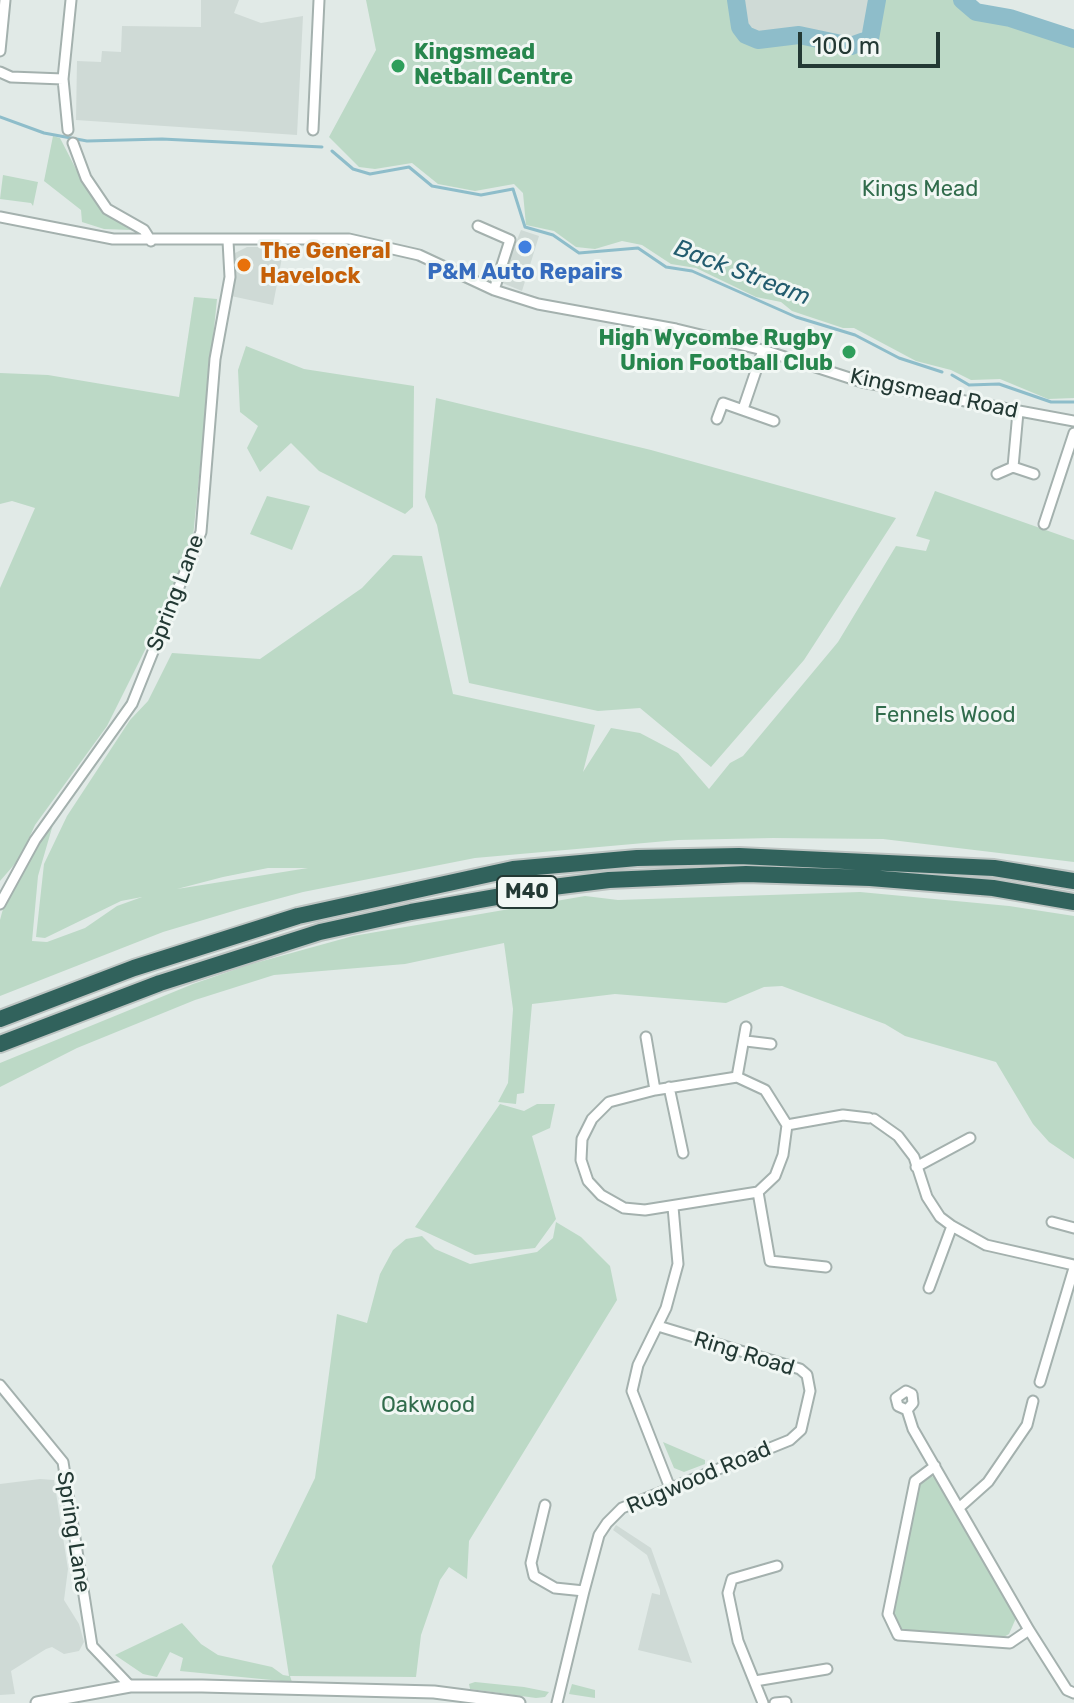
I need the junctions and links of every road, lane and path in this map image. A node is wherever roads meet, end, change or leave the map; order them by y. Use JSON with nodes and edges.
{"nodes":[{"id":1,"x":5,"y":0,"type":"edge"},
{"id":2,"x":71,"y":0,"type":"edge"},
{"id":3,"x":319,"y":0,"type":"edge"},
{"id":4,"x":0,"y":51,"type":"edge"},
{"id":5,"x":0,"y":72,"type":"edge"},
{"id":6,"x":63,"y":79,"type":"junction"},
{"id":7,"x":68,"y":130,"type":"dead end"},
{"id":8,"x":313,"y":130,"type":"dead end"},
{"id":9,"x":73,"y":143,"type":"dead end"},
{"id":10,"x":0,"y":217,"type":"edge"},
{"id":11,"x":478,"y":226,"type":"dead end"},
{"id":12,"x":151,"y":241,"type":"junction"},
{"id":13,"x":228,"y":241,"type":"junction"},
{"id":14,"x":494,"y":290,"type":"junction"},
{"id":15,"x":763,"y":350,"type":"junction"},
{"id":16,"x":743,"y":409,"type":"junction"},
{"id":17,"x":1018,"y":412,"type":"junction"},
{"id":18,"x":717,"y":419,"type":"dead end"},
{"id":19,"x":774,"y":421,"type":"dead end"},
{"id":20,"x":1074,"y":421,"type":"edge"},
{"id":21,"x":1074,"y":433,"type":"edge"},
{"id":22,"x":1013,"y":467,"type":"junction"},
{"id":23,"x":997,"y":474,"type":"dead end"},
{"id":24,"x":1034,"y":474,"type":"dead end"},
{"id":25,"x":1044,"y":524,"type":"dead end"},
{"id":26,"x":1074,"y":881,"type":"edge"},
{"id":27,"x":1074,"y":902,"type":"edge"},
{"id":28,"x":0,"y":904,"type":"edge"},
{"id":29,"x":0,"y":1019,"type":"edge"},
{"id":30,"x":746,"y":1027,"type":"dead end"},
{"id":31,"x":646,"y":1037,"type":"dead end"},
{"id":32,"x":746,"y":1041,"type":"junction"},
{"id":33,"x":0,"y":1044,"type":"edge"},
{"id":34,"x":771,"y":1044,"type":"dead end"},
{"id":35,"x":737,"y":1077,"type":"junction"},
{"id":36,"x":669,"y":1087,"type":"junction"},
{"id":37,"x":655,"y":1090,"type":"junction"},
{"id":38,"x":787,"y":1125,"type":"junction"},
{"id":39,"x":970,"y":1138,"type":"dead end"},
{"id":40,"x":683,"y":1153,"type":"dead end"},
{"id":41,"x":916,"y":1167,"type":"junction"},
{"id":42,"x":758,"y":1192,"type":"junction"},
{"id":43,"x":673,"y":1207,"type":"junction"},
{"id":44,"x":1052,"y":1222,"type":"dead end"},
{"id":45,"x":952,"y":1226,"type":"junction"},
{"id":46,"x":1074,"y":1228,"type":"edge"},
{"id":47,"x":1074,"y":1266,"type":"edge"},
{"id":48,"x":826,"y":1267,"type":"dead end"},
{"id":49,"x":929,"y":1288,"type":"dead end"},
{"id":50,"x":658,"y":1326,"type":"junction"},
{"id":51,"x":1040,"y":1382,"type":"dead end"},
{"id":52,"x":0,"y":1385,"type":"edge"},
{"id":53,"x":1033,"y":1401,"type":"dead end"},
{"id":54,"x":907,"y":1410,"type":"dead end"},
{"id":55,"x":790,"y":1440,"type":"joint"},
{"id":56,"x":935,"y":1466,"type":"junction"},
{"id":57,"x":670,"y":1488,"type":"junction"},
{"id":58,"x":545,"y":1505,"type":"dead end"},
{"id":59,"x":960,"y":1507,"type":"junction"},
{"id":60,"x":777,"y":1566,"type":"dead end"},
{"id":61,"x":584,"y":1591,"type":"junction"},
{"id":62,"x":1029,"y":1630,"type":"junction"},
{"id":63,"x":827,"y":1669,"type":"dead end"},
{"id":64,"x":755,"y":1681,"type":"junction"},
{"id":65,"x":130,"y":1686,"type":"junction"},
{"id":66,"x":1074,"y":1693,"type":"edge"},
{"id":67,"x":786,"y":1702,"type":"edge"},
{"id":68,"x":37,"y":1703,"type":"edge"},
{"id":69,"x":519,"y":1703,"type":"edge"},
{"id":70,"x":557,"y":1703,"type":"edge"},
{"id":71,"x":763,"y":1703,"type":"edge"},
{"id":72,"x":775,"y":1703,"type":"edge"}],
"edges":[{"from":1,"to":4,"type":"street"},
{"from":2,"to":6,"type":"street"},
{"from":3,"to":8,"type":"street"},
{"from":5,"to":6,"type":"street"},
{"from":6,"to":7,"type":"street"},
{"from":9,"to":12,"type":"street"},
{"from":10,"to":12,"type":"street","name":"Kingsmead Road"},
{"from":11,"to":14,"type":"street"},
{"from":12,"to":13,"type":"street","name":"Kingsmead Road"},
{"from":13,"to":14,"type":"street","name":"Kingsmead Road"},
{"from":13,"to":28,"type":"street","name":"Spring Lane"},
{"from":14,"to":15,"type":"street","name":"Kingsmead Road"},
{"from":15,"to":16,"type":"street"},
{"from":15,"to":17,"type":"street","name":"Kingsmead Road"},
{"from":16,"to":18,"type":"street"},
{"from":16,"to":19,"type":"street"},
{"from":17,"to":20,"type":"street","name":"Kingsmead Road"},
{"from":17,"to":22,"type":"street"},
{"from":21,"to":25,"type":"street"},
{"from":22,"to":23,"type":"street"},
{"from":22,"to":24,"type":"street"},
{"from":26,"to":29,"type":"highway","number":"M40"},
{"from":27,"to":33,"type":"highway","number":"M40"},
{"from":30,"to":32,"type":"street"},
{"from":31,"to":37,"type":"street"},
{"from":32,"to":34,"type":"street"},
{"from":32,"to":35,"type":"street"},
{"from":35,"to":36,"type":"street"},
{"from":35,"to":38,"type":"street"},
{"from":36,"to":37,"type":"street"},
{"from":36,"to":40,"type":"street"},
{"from":37,"to":43,"type":"street"},
{"from":38,"to":41,"type":"street"},
{"from":38,"to":42,"type":"street"},
{"from":39,"to":41,"type":"street"},
{"from":41,"to":45,"type":"street"},
{"from":42,"to":43,"type":"street"},
{"from":42,"to":48,"type":"street"},
{"from":43,"to":50,"type":"street"},
{"from":44,"to":46,"type":"street"},
{"from":45,"to":47,"type":"street"},
{"from":45,"to":49,"type":"street"},
{"from":47,"to":51,"type":"street"},
{"from":50,"to":55,"type":"street","name":"Ring Road"},
{"from":50,"to":57,"type":"street"},
{"from":52,"to":65,"type":"street","name":"Spring Lane"},
{"from":53,"to":59,"type":"street"},
{"from":54,"to":56,"type":"street"},
{"from":55,"to":57,"type":"street","name":"Rugwood Road"},
{"from":56,"to":59,"type":"street"},
{"from":56,"to":62,"type":"street"},
{"from":57,"to":61,"type":"street","name":"Rugwood Road"},
{"from":58,"to":61,"type":"street"},
{"from":59,"to":62,"type":"street"},
{"from":60,"to":64,"type":"street"},
{"from":61,"to":70,"type":"street","name":"Rugwood Road"},
{"from":62,"to":66,"type":"street"},
{"from":63,"to":64,"type":"street"},
{"from":64,"to":71,"type":"street"},
{"from":65,"to":68,"type":"street"},
{"from":65,"to":69,"type":"street"},
{"from":67,"to":72,"type":"street"}]}
